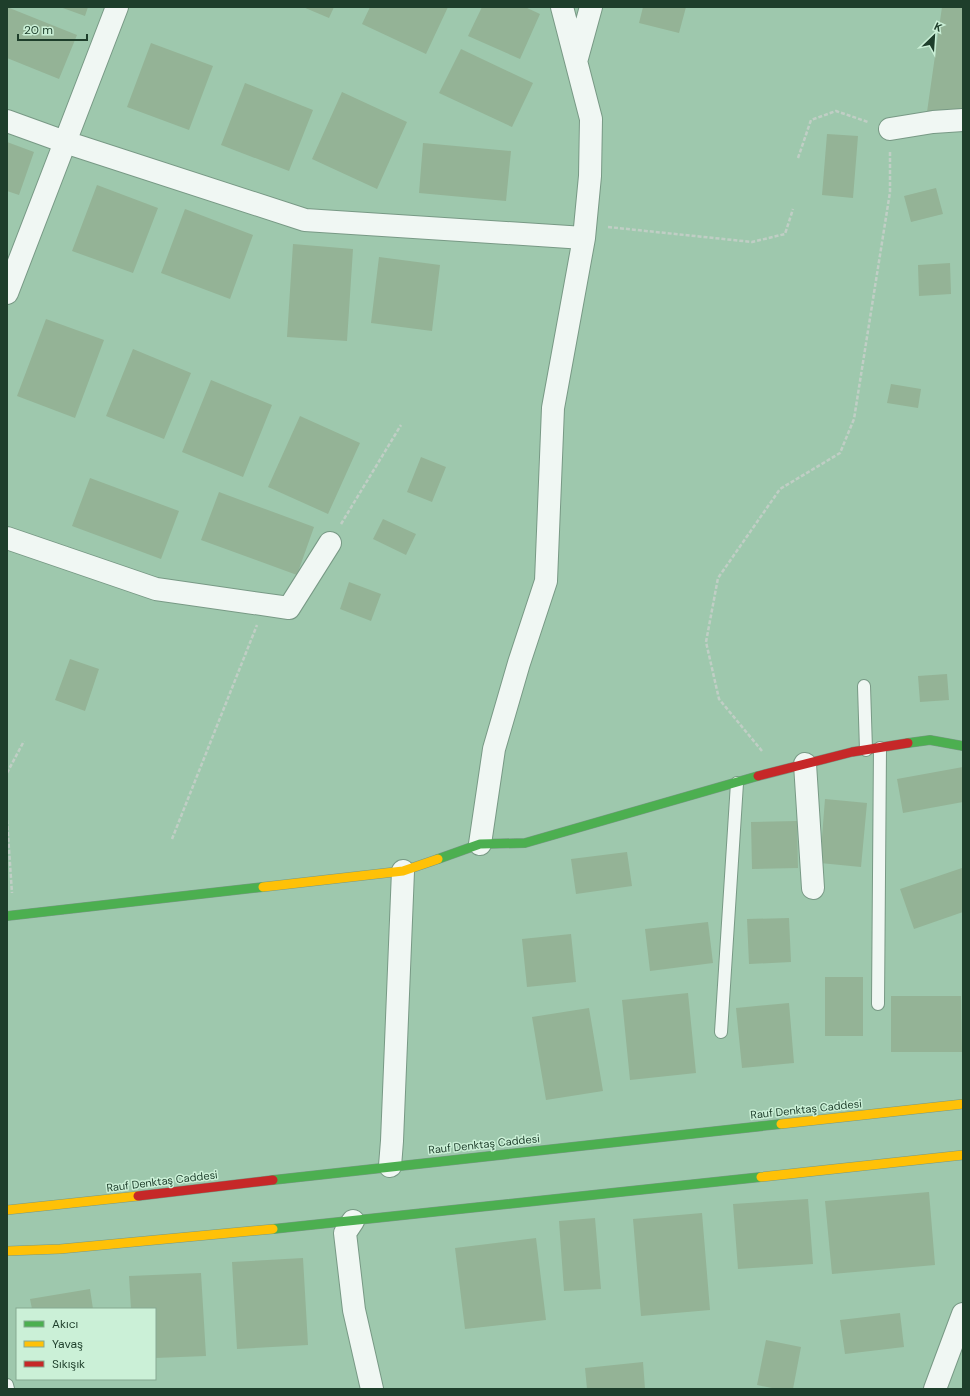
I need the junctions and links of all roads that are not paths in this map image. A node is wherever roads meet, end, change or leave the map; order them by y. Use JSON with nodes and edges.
{"nodes":[{"id":1,"x":117,"y":7,"type":"edge"},
{"id":2,"x":562,"y":7,"type":"edge"},
{"id":3,"x":591,"y":7,"type":"edge"},
{"id":4,"x":576,"y":60,"type":"junction"},
{"id":5,"x":963,"y":120,"type":"edge"},
{"id":6,"x":7,"y":121,"type":"edge"},
{"id":7,"x":890,"y":129,"type":"road end"},
{"id":8,"x":65,"y":142,"type":"junction"},
{"id":9,"x":585,"y":231,"type":"junction"},
{"id":10,"x":7,"y":293,"type":"edge"},
{"id":11,"x":7,"y":538,"type":"edge"},
{"id":12,"x":330,"y":543,"type":"road end"},
{"id":13,"x":864,"y":686,"type":"dead end"},
{"id":14,"x":963,"y":746,"type":"edge"},
{"id":15,"x":880,"y":748,"type":"junction"},
{"id":16,"x":866,"y":750,"type":"junction"},
{"id":17,"x":805,"y":764,"type":"junction"},
{"id":18,"x":738,"y":782,"type":"junction"},
{"id":19,"x":480,"y":844,"type":"junction"},
{"id":20,"x":403,"y":871,"type":"junction"},
{"id":21,"x":813,"y":888,"type":"dead end"},
{"id":22,"x":10,"y":916,"type":"edge"},
{"id":23,"x":878,"y":1004,"type":"dead end"},
{"id":24,"x":721,"y":1032,"type":"dead end"},
{"id":25,"x":963,"y":1104,"type":"edge"},
{"id":26,"x":963,"y":1155,"type":"edge"},
{"id":27,"x":390,"y":1166,"type":"junction"},
{"id":28,"x":7,"y":1210,"type":"edge"},
{"id":29,"x":353,"y":1221,"type":"junction"},
{"id":30,"x":7,"y":1251,"type":"edge"},
{"id":31,"x":963,"y":1314,"type":"edge"},
{"id":32,"x":7,"y":1385,"type":"edge"},
{"id":33,"x":8,"y":1389,"type":"edge"},
{"id":34,"x":372,"y":1389,"type":"edge"},
{"id":35,"x":935,"y":1389,"type":"edge"}],
"edges":[{"from":1,"to":8,"type":"street"},
{"from":2,"to":4,"type":"street"},
{"from":3,"to":4,"type":"street"},
{"from":4,"to":9,"type":"street"},
{"from":5,"to":7,"type":"street"},
{"from":6,"to":8,"type":"street"},
{"from":8,"to":9,"type":"street"},
{"from":8,"to":10,"type":"street"},
{"from":9,"to":19,"type":"street"},
{"from":11,"to":12,"type":"street"},
{"from":13,"to":16,"type":"lane"},
{"from":14,"to":15,"type":"main road"},
{"from":15,"to":16,"type":"main road"},
{"from":15,"to":23,"type":"lane"},
{"from":16,"to":17,"type":"main road"},
{"from":17,"to":18,"type":"main road"},
{"from":17,"to":21,"type":"street"},
{"from":18,"to":19,"type":"main road"},
{"from":18,"to":24,"type":"lane"},
{"from":19,"to":20,"type":"main road"},
{"from":20,"to":22,"type":"main road"},
{"from":20,"to":27,"type":"street"},
{"from":25,"to":27,"type":"main road","name":"Rauf Denktaş Caddesi"},
{"from":26,"to":29,"type":"main road"},
{"from":27,"to":28,"type":"main road","name":"Rauf Denktaş Caddesi"},
{"from":29,"to":30,"type":"main road"},
{"from":29,"to":34,"type":"street"},
{"from":31,"to":35,"type":"street"},
{"from":32,"to":33,"type":"lane"}]}
